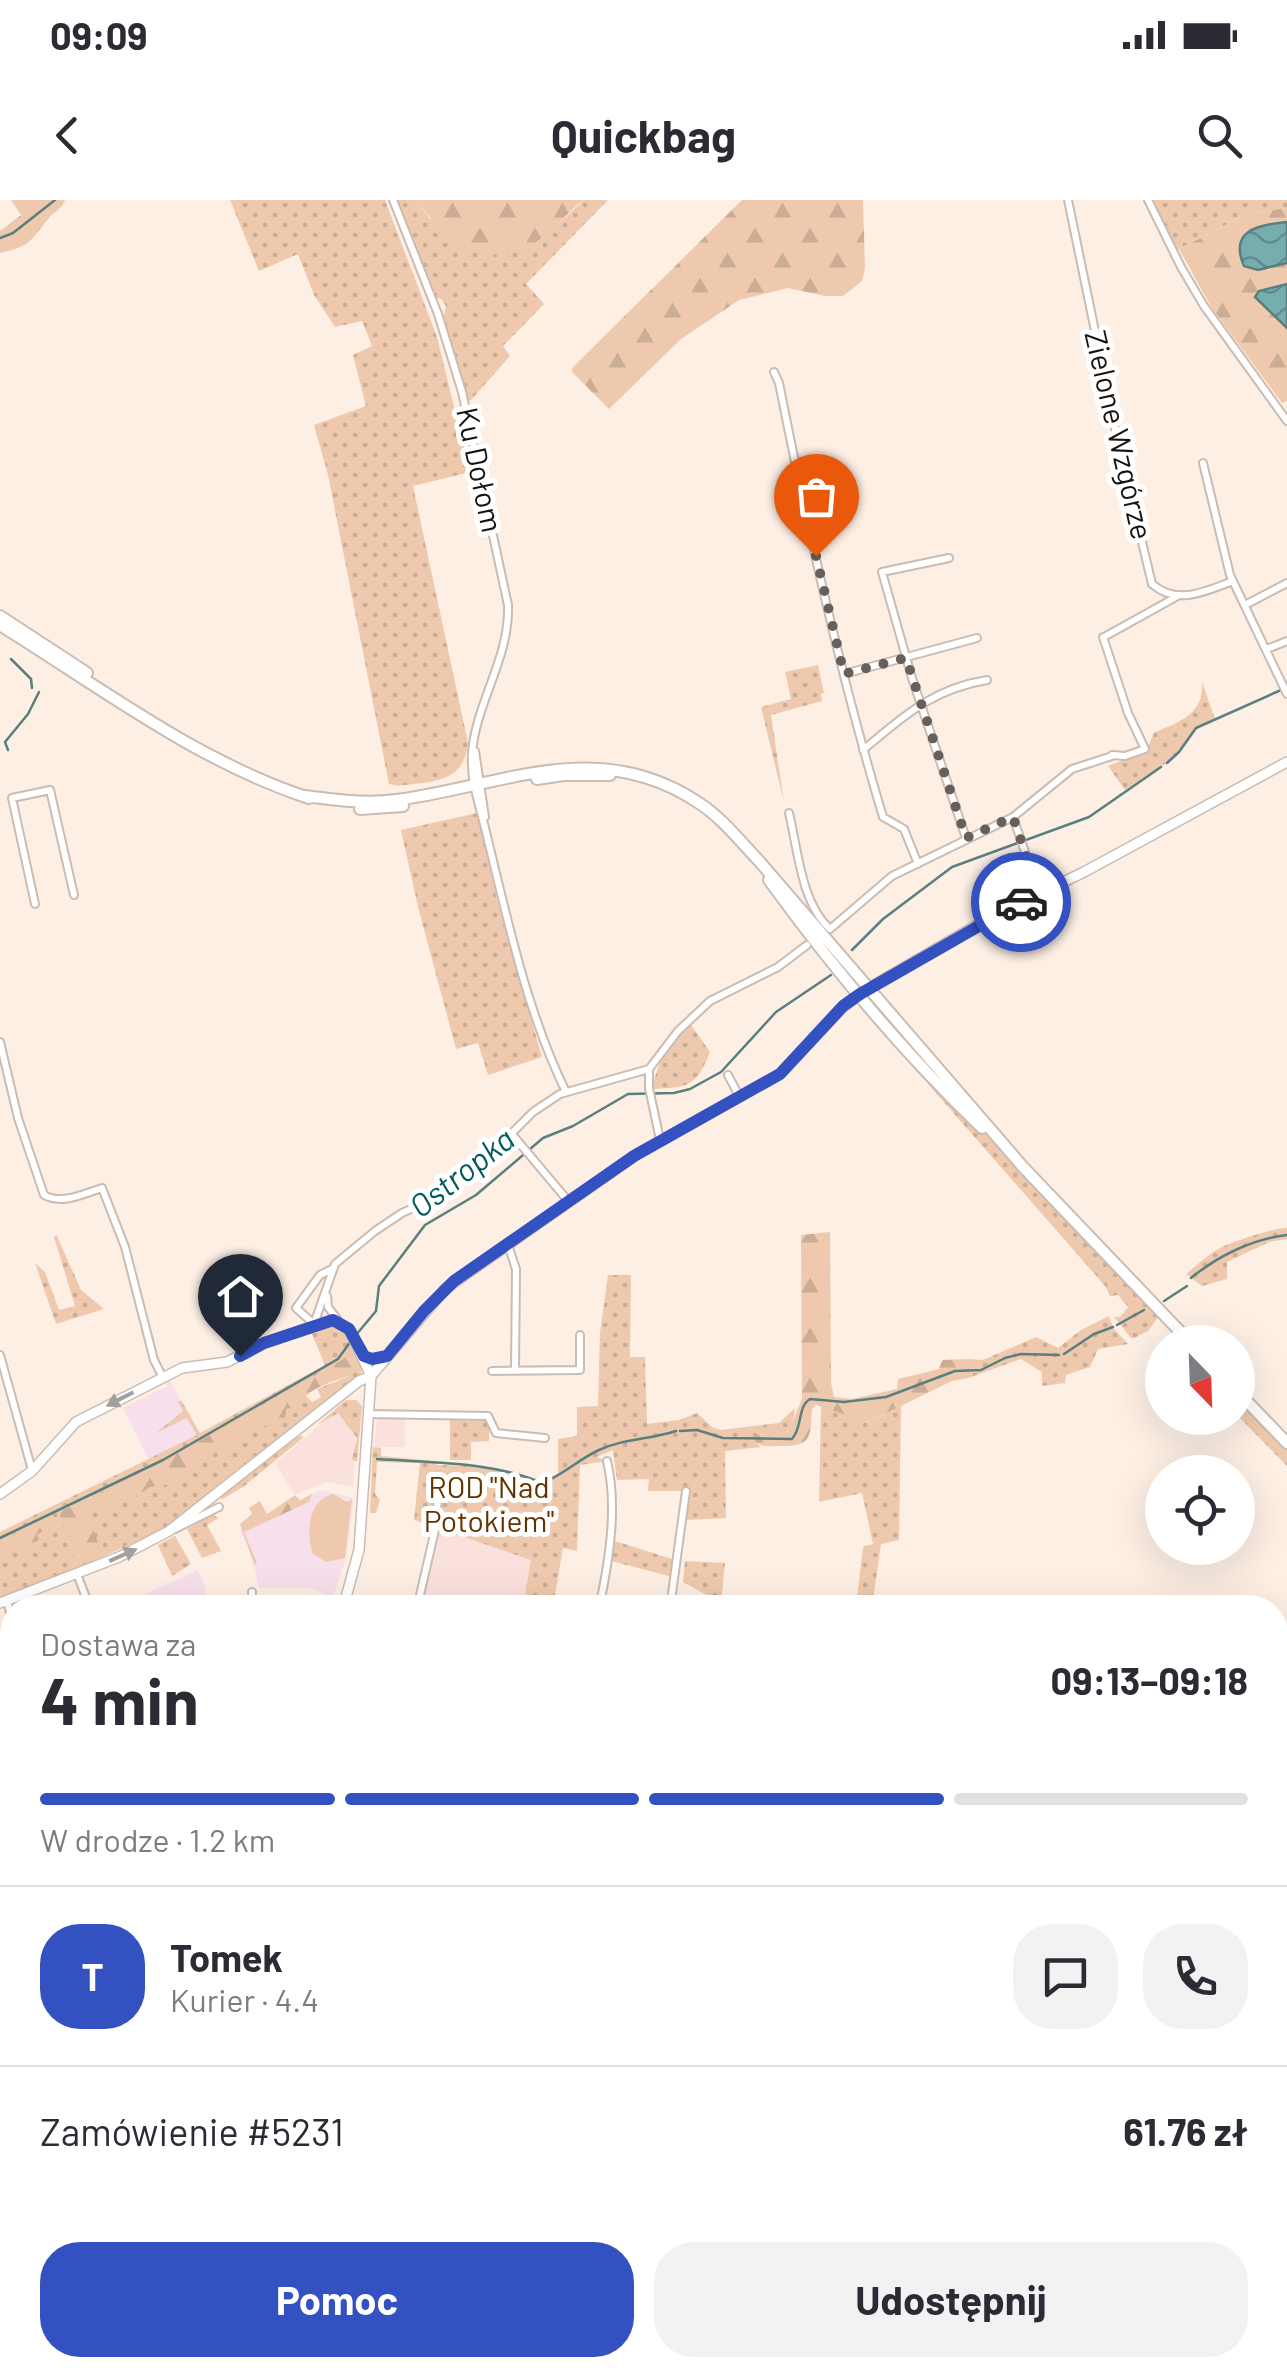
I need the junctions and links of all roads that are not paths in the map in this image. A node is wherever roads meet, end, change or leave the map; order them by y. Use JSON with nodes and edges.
{"nodes":[{"id":1,"x":392,"y":200,"type":"edge"},
{"id":2,"x":1068,"y":200,"type":"edge"},
{"id":3,"x":1148,"y":200,"type":"edge"},
{"id":4,"x":774,"y":372,"type":"dead end"},
{"id":5,"x":1287,"y":421,"type":"edge"},
{"id":6,"x":1203,"y":463,"type":"dead end"},
{"id":7,"x":949,"y":558,"type":"dead end"},
{"id":8,"x":1233,"y":581,"type":"junction"},
{"id":9,"x":1287,"y":583,"type":"edge"},
{"id":10,"x":1176,"y":596,"type":"junction"},
{"id":11,"x":1245,"y":604,"type":"junction"},
{"id":12,"x":0,"y":616,"type":"edge"},
{"id":13,"x":0,"y":625,"type":"edge"},
{"id":14,"x":977,"y":638,"type":"dead end"},
{"id":15,"x":1287,"y":641,"type":"edge"},
{"id":16,"x":1268,"y":649,"type":"junction"},
{"id":17,"x":906,"y":658,"type":"junction"},
{"id":18,"x":844,"y":674,"type":"junction"},
{"id":19,"x":987,"y":680,"type":"dead end"},
{"id":20,"x":1286,"y":691,"type":"edge"},
{"id":21,"x":921,"y":702,"type":"junction"},
{"id":22,"x":863,"y":750,"type":"junction"},
{"id":23,"x":1122,"y":752,"type":"dead end"},
{"id":24,"x":1112,"y":756,"type":"junction"},
{"id":25,"x":1287,"y":762,"type":"edge"},
{"id":26,"x":244,"y":773,"type":"junction"},
{"id":27,"x":479,"y":787,"type":"junction"},
{"id":28,"x":788,"y":813,"type":"dead end"},
{"id":29,"x":1013,"y":817,"type":"junction"},
{"id":30,"x":966,"y":838,"type":"junction"},
{"id":31,"x":918,"y":864,"type":"junction"},
{"id":32,"x":1039,"y":894,"type":"junction"},
{"id":33,"x":74,"y":895,"type":"dead end"},
{"id":34,"x":35,"y":904,"type":"dead end"},
{"id":35,"x":807,"y":945,"type":"dead end"},
{"id":36,"x":864,"y":991,"type":"junction"},
{"id":37,"x":0,"y":1042,"type":"edge"},
{"id":38,"x":649,"y":1069,"type":"junction"},
{"id":39,"x":728,"y":1075,"type":"dead end"},
{"id":40,"x":566,"y":1092,"type":"junction"},
{"id":41,"x":740,"y":1097,"type":"junction"},
{"id":42,"x":511,"y":1133,"type":"junction"},
{"id":43,"x":660,"y":1140,"type":"junction"},
{"id":44,"x":569,"y":1202,"type":"junction"},
{"id":45,"x":508,"y":1244,"type":"junction"},
{"id":46,"x":334,"y":1268,"type":"junction"},
{"id":47,"x":327,"y":1295,"type":"junction"},
{"id":48,"x":341,"y":1322,"type":"junction"},
{"id":49,"x":314,"y":1324,"type":"junction"},
{"id":50,"x":1174,"y":1325,"type":"edge"},
{"id":51,"x":580,"y":1335,"type":"dead end"},
{"id":52,"x":0,"y":1356,"type":"edge"},
{"id":53,"x":387,"y":1356,"type":"junction"},
{"id":54,"x":367,"y":1366,"type":"junction"},
{"id":55,"x":492,"y":1371,"type":"dead end"},
{"id":56,"x":516,"y":1371,"type":"junction"},
{"id":57,"x":162,"y":1378,"type":"junction"},
{"id":58,"x":343,"y":1394,"type":"junction"},
{"id":59,"x":368,"y":1409,"type":"junction"},
{"id":60,"x":1255,"y":1410,"type":"edge"},
{"id":61,"x":545,"y":1438,"type":"dead end"},
{"id":62,"x":1287,"y":1443,"type":"edge"},
{"id":63,"x":607,"y":1461,"type":"dead end"},
{"id":64,"x":32,"y":1471,"type":"junction"},
{"id":65,"x":439,"y":1489,"type":"dead end"},
{"id":66,"x":686,"y":1491,"type":"dead end"},
{"id":67,"x":0,"y":1494,"type":"edge"},
{"id":68,"x":219,"y":1507,"type":"dead end"},
{"id":69,"x":169,"y":1531,"type":"junction"},
{"id":70,"x":77,"y":1574,"type":"junction"},
{"id":71,"x":22,"y":1595,"type":"edge"},
{"id":72,"x":85,"y":1595,"type":"edge"},
{"id":73,"x":347,"y":1595,"type":"edge"},
{"id":74,"x":420,"y":1595,"type":"edge"},
{"id":75,"x":601,"y":1595,"type":"edge"},
{"id":76,"x":672,"y":1595,"type":"edge"}],
"edges":[{"from":1,"to":27,"type":"street","name":"Ku Dołom"},
{"from":2,"to":10,"type":"street","name":"Zielone Wzgórze"},
{"from":3,"to":5,"type":"street"},
{"from":4,"to":18,"type":"street"},
{"from":6,"to":8,"type":"street"},
{"from":7,"to":17,"type":"street"},
{"from":8,"to":10,"type":"street"},
{"from":8,"to":11,"type":"street"},
{"from":9,"to":11,"type":"street"},
{"from":10,"to":24,"type":"street"},
{"from":11,"to":16,"type":"street"},
{"from":12,"to":26,"type":"main road"},
{"from":13,"to":26,"type":"main road"},
{"from":14,"to":17,"type":"street"},
{"from":15,"to":16,"type":"street"},
{"from":16,"to":20,"type":"street"},
{"from":17,"to":18,"type":"street"},
{"from":17,"to":21,"type":"street"},
{"from":18,"to":22,"type":"street"},
{"from":19,"to":21,"type":"street"},
{"from":21,"to":22,"type":"street"},
{"from":21,"to":30,"type":"street"},
{"from":22,"to":31,"type":"street"},
{"from":23,"to":24,"type":"street"},
{"from":24,"to":29,"type":"street"},
{"from":25,"to":32,"type":"main road"},
{"from":26,"to":27,"type":"main road"},
{"from":27,"to":36,"type":"main road"},
{"from":27,"to":40,"type":"street","name":"Ku Dołom"},
{"from":28,"to":31,"type":"street"},
{"from":29,"to":30,"type":"street"},
{"from":29,"to":32,"type":"street"},
{"from":30,"to":31,"type":"street"},
{"from":32,"to":36,"type":"main road"},
{"from":33,"to":34,"type":"street"},
{"from":35,"to":38,"type":"street"},
{"from":36,"to":41,"type":"main road"},
{"from":36,"to":50,"type":"main road"},
{"from":37,"to":57,"type":"street"},
{"from":38,"to":40,"type":"street"},
{"from":38,"to":43,"type":"street"},
{"from":39,"to":41,"type":"street"},
{"from":40,"to":42,"type":"street"},
{"from":41,"to":43,"type":"main road"},
{"from":42,"to":44,"type":"street"},
{"from":42,"to":46,"type":"street"},
{"from":43,"to":44,"type":"main road"},
{"from":44,"to":45,"type":"main road"},
{"from":45,"to":53,"type":"main road"},
{"from":45,"to":56,"type":"street"},
{"from":46,"to":47,"type":"street"},
{"from":46,"to":49,"type":"street"},
{"from":47,"to":48,"type":"street"},
{"from":47,"to":49,"type":"street"},
{"from":48,"to":49,"type":"main road"},
{"from":48,"to":54,"type":"main road"},
{"from":49,"to":57,"type":"main road"},
{"from":51,"to":56,"type":"street"},
{"from":52,"to":64,"type":"street"},
{"from":53,"to":54,"type":"main road"},
{"from":53,"to":54,"type":"main road"},
{"from":54,"to":58,"type":"main road"},
{"from":54,"to":59,"type":"main road"},
{"from":55,"to":56,"type":"street"},
{"from":57,"to":64,"type":"main road","one_way":true},
{"from":58,"to":59,"type":"main road"},
{"from":58,"to":69,"type":"main road"},
{"from":59,"to":61,"type":"street"},
{"from":59,"to":73,"type":"main road"},
{"from":60,"to":62,"type":"main road"},
{"from":63,"to":75,"type":"street"},
{"from":64,"to":67,"type":"main road"},
{"from":65,"to":74,"type":"street"},
{"from":66,"to":76,"type":"street"},
{"from":68,"to":69,"type":"street"},
{"from":70,"to":69,"type":"main road","one_way":true},
{"from":70,"to":71,"type":"main road"},
{"from":70,"to":72,"type":"street"}]}
